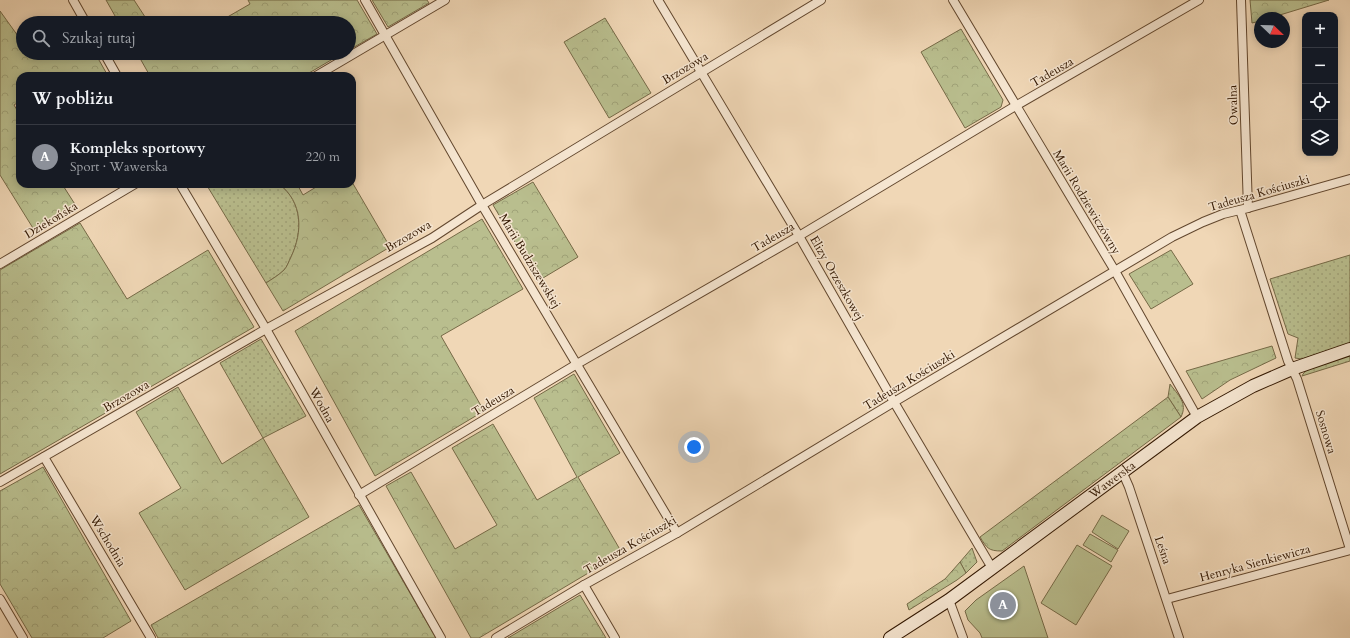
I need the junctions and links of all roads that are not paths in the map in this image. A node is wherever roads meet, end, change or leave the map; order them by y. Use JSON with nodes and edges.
{"nodes":[{"id":1,"x":73,"y":0,"type":"edge"},
{"id":2,"x":365,"y":0,"type":"edge"},
{"id":3,"x":445,"y":0,"type":"edge"},
{"id":4,"x":658,"y":0,"type":"edge"},
{"id":5,"x":821,"y":0,"type":"edge"},
{"id":6,"x":953,"y":0,"type":"edge"},
{"id":7,"x":1199,"y":0,"type":"edge"},
{"id":8,"x":1241,"y":0,"type":"edge"},
{"id":9,"x":82,"y":16,"type":"edge"},
{"id":10,"x":385,"y":35,"type":"junction"},
{"id":11,"x":356,"y":52,"type":"edge"},
{"id":12,"x":108,"y":60,"type":"edge"},
{"id":13,"x":343,"y":60,"type":"edge"},
{"id":14,"x":702,"y":71,"type":"junction"},
{"id":15,"x":115,"y":72,"type":"edge"},
{"id":16,"x":323,"y":72,"type":"edge"},
{"id":17,"x":1016,"y":106,"type":"junction"},
{"id":18,"x":1350,"y":179,"type":"edge"},
{"id":19,"x":128,"y":188,"type":"edge"},
{"id":20,"x":182,"y":188,"type":"edge"},
{"id":21,"x":482,"y":205,"type":"junction"},
{"id":22,"x":1244,"y":209,"type":"junction"},
{"id":23,"x":799,"y":236,"type":"junction"},
{"id":24,"x":0,"y":264,"type":"edge"},
{"id":25,"x":1115,"y":271,"type":"junction"},
{"id":26,"x":266,"y":329,"type":"junction"},
{"id":27,"x":1350,"y":348,"type":"edge"},
{"id":28,"x":577,"y":364,"type":"junction"},
{"id":29,"x":1292,"y":369,"type":"junction"},
{"id":30,"x":894,"y":402,"type":"junction"},
{"id":31,"x":1197,"y":417,"type":"junction"},
{"id":32,"x":44,"y":457,"type":"junction"},
{"id":33,"x":1122,"y":471,"type":"junction"},
{"id":34,"x":0,"y":482,"type":"edge"},
{"id":35,"x":359,"y":495,"type":"junction"},
{"id":36,"x":677,"y":533,"type":"junction"},
{"id":37,"x":1350,"y":550,"type":"edge"},
{"id":38,"x":992,"y":568,"type":"junction"},
{"id":39,"x":584,"y":585,"type":"junction"},
{"id":40,"x":0,"y":599,"type":"edge"},
{"id":41,"x":1167,"y":599,"type":"junction"},
{"id":42,"x":949,"y":600,"type":"junction"},
{"id":43,"x":23,"y":638,"type":"edge"},
{"id":44,"x":151,"y":638,"type":"edge"},
{"id":45,"x":441,"y":638,"type":"edge"},
{"id":46,"x":496,"y":638,"type":"edge"},
{"id":47,"x":615,"y":638,"type":"edge"},
{"id":48,"x":890,"y":638,"type":"edge"},
{"id":49,"x":963,"y":638,"type":"edge"},
{"id":50,"x":1180,"y":638,"type":"edge"}],
"edges":[{"from":1,"to":9,"type":"street"},
{"from":2,"to":10,"type":"street","name":"Marii Budziszewskiej"},
{"from":3,"to":10,"type":"street"},
{"from":4,"to":14,"type":"street","name":"Elizy Orzeszkowej"},
{"from":5,"to":14,"type":"street","name":"Brzozowa"},
{"from":6,"to":17,"type":"street","name":"Marii Rodziewiczówny"},
{"from":7,"to":17,"type":"street","name":"Tadeusza"},
{"from":8,"to":22,"type":"street","name":"Owalna"},
{"from":10,"to":11,"type":"street"},
{"from":10,"to":21,"type":"street","name":"Marii Budziszewskiej"},
{"from":12,"to":15,"type":"street"},
{"from":13,"to":16,"type":"street"},
{"from":14,"to":21,"type":"street","name":"Brzozowa"},
{"from":14,"to":23,"type":"street","name":"Elizy Orzeszkowej"},
{"from":17,"to":23,"type":"street","name":"Tadeusza"},
{"from":17,"to":25,"type":"street","name":"Marii Rodziewiczówny"},
{"from":18,"to":22,"type":"street","name":"Tadeusza Kościuszki"},
{"from":19,"to":24,"type":"street","name":"Dziekońska"},
{"from":20,"to":26,"type":"street","name":"Wodna"},
{"from":21,"to":26,"type":"street","name":"Brzozowa"},
{"from":21,"to":28,"type":"street","name":"Marii Budziszewskiej"},
{"from":22,"to":25,"type":"street","name":"Tadeusza Kościuszki"},
{"from":22,"to":29,"type":"street","name":"Owalna"},
{"from":23,"to":28,"type":"street","name":"Tadeusza"},
{"from":23,"to":30,"type":"street","name":"Elizy Orzeszkowej"},
{"from":25,"to":30,"type":"street","name":"Tadeusza Kościuszki"},
{"from":25,"to":31,"type":"street","name":"Marii Rodziewiczówny"},
{"from":26,"to":32,"type":"street","name":"Brzozowa"},
{"from":26,"to":35,"type":"street","name":"Wodna"},
{"from":27,"to":29,"type":"main road","name":"Wawerska"},
{"from":28,"to":35,"type":"street","name":"Tadeusza"},
{"from":28,"to":36,"type":"street","name":"Marii Budziszewskiej"},
{"from":29,"to":31,"type":"main road","name":"Wawerska"},
{"from":29,"to":37,"type":"street","name":"Sosnowa"},
{"from":30,"to":36,"type":"street","name":"Tadeusza Kościuszki"},
{"from":30,"to":38,"type":"street","name":"Elizy Orzeszkowej"},
{"from":31,"to":33,"type":"main road","name":"Wawerska"},
{"from":32,"to":34,"type":"street","name":"Brzozowa"},
{"from":32,"to":44,"type":"street","name":"Wschodnia"},
{"from":33,"to":38,"type":"main road","name":"Wawerska"},
{"from":33,"to":41,"type":"street","name":"Leśna"},
{"from":35,"to":45,"type":"street","name":"Wodna"},
{"from":36,"to":39,"type":"street","name":"Tadeusza Kościuszki"},
{"from":37,"to":41,"type":"street","name":"Henryka Sienkiewicza"},
{"from":38,"to":42,"type":"main road","name":"Wawerska"},
{"from":39,"to":46,"type":"street","name":"Tadeusza Kościuszki"},
{"from":39,"to":47,"type":"street"},
{"from":40,"to":43,"type":"street"},
{"from":41,"to":50,"type":"street","name":"Leśna"},
{"from":42,"to":48,"type":"main road","name":"Wawerska"},
{"from":42,"to":49,"type":"street"}]}
